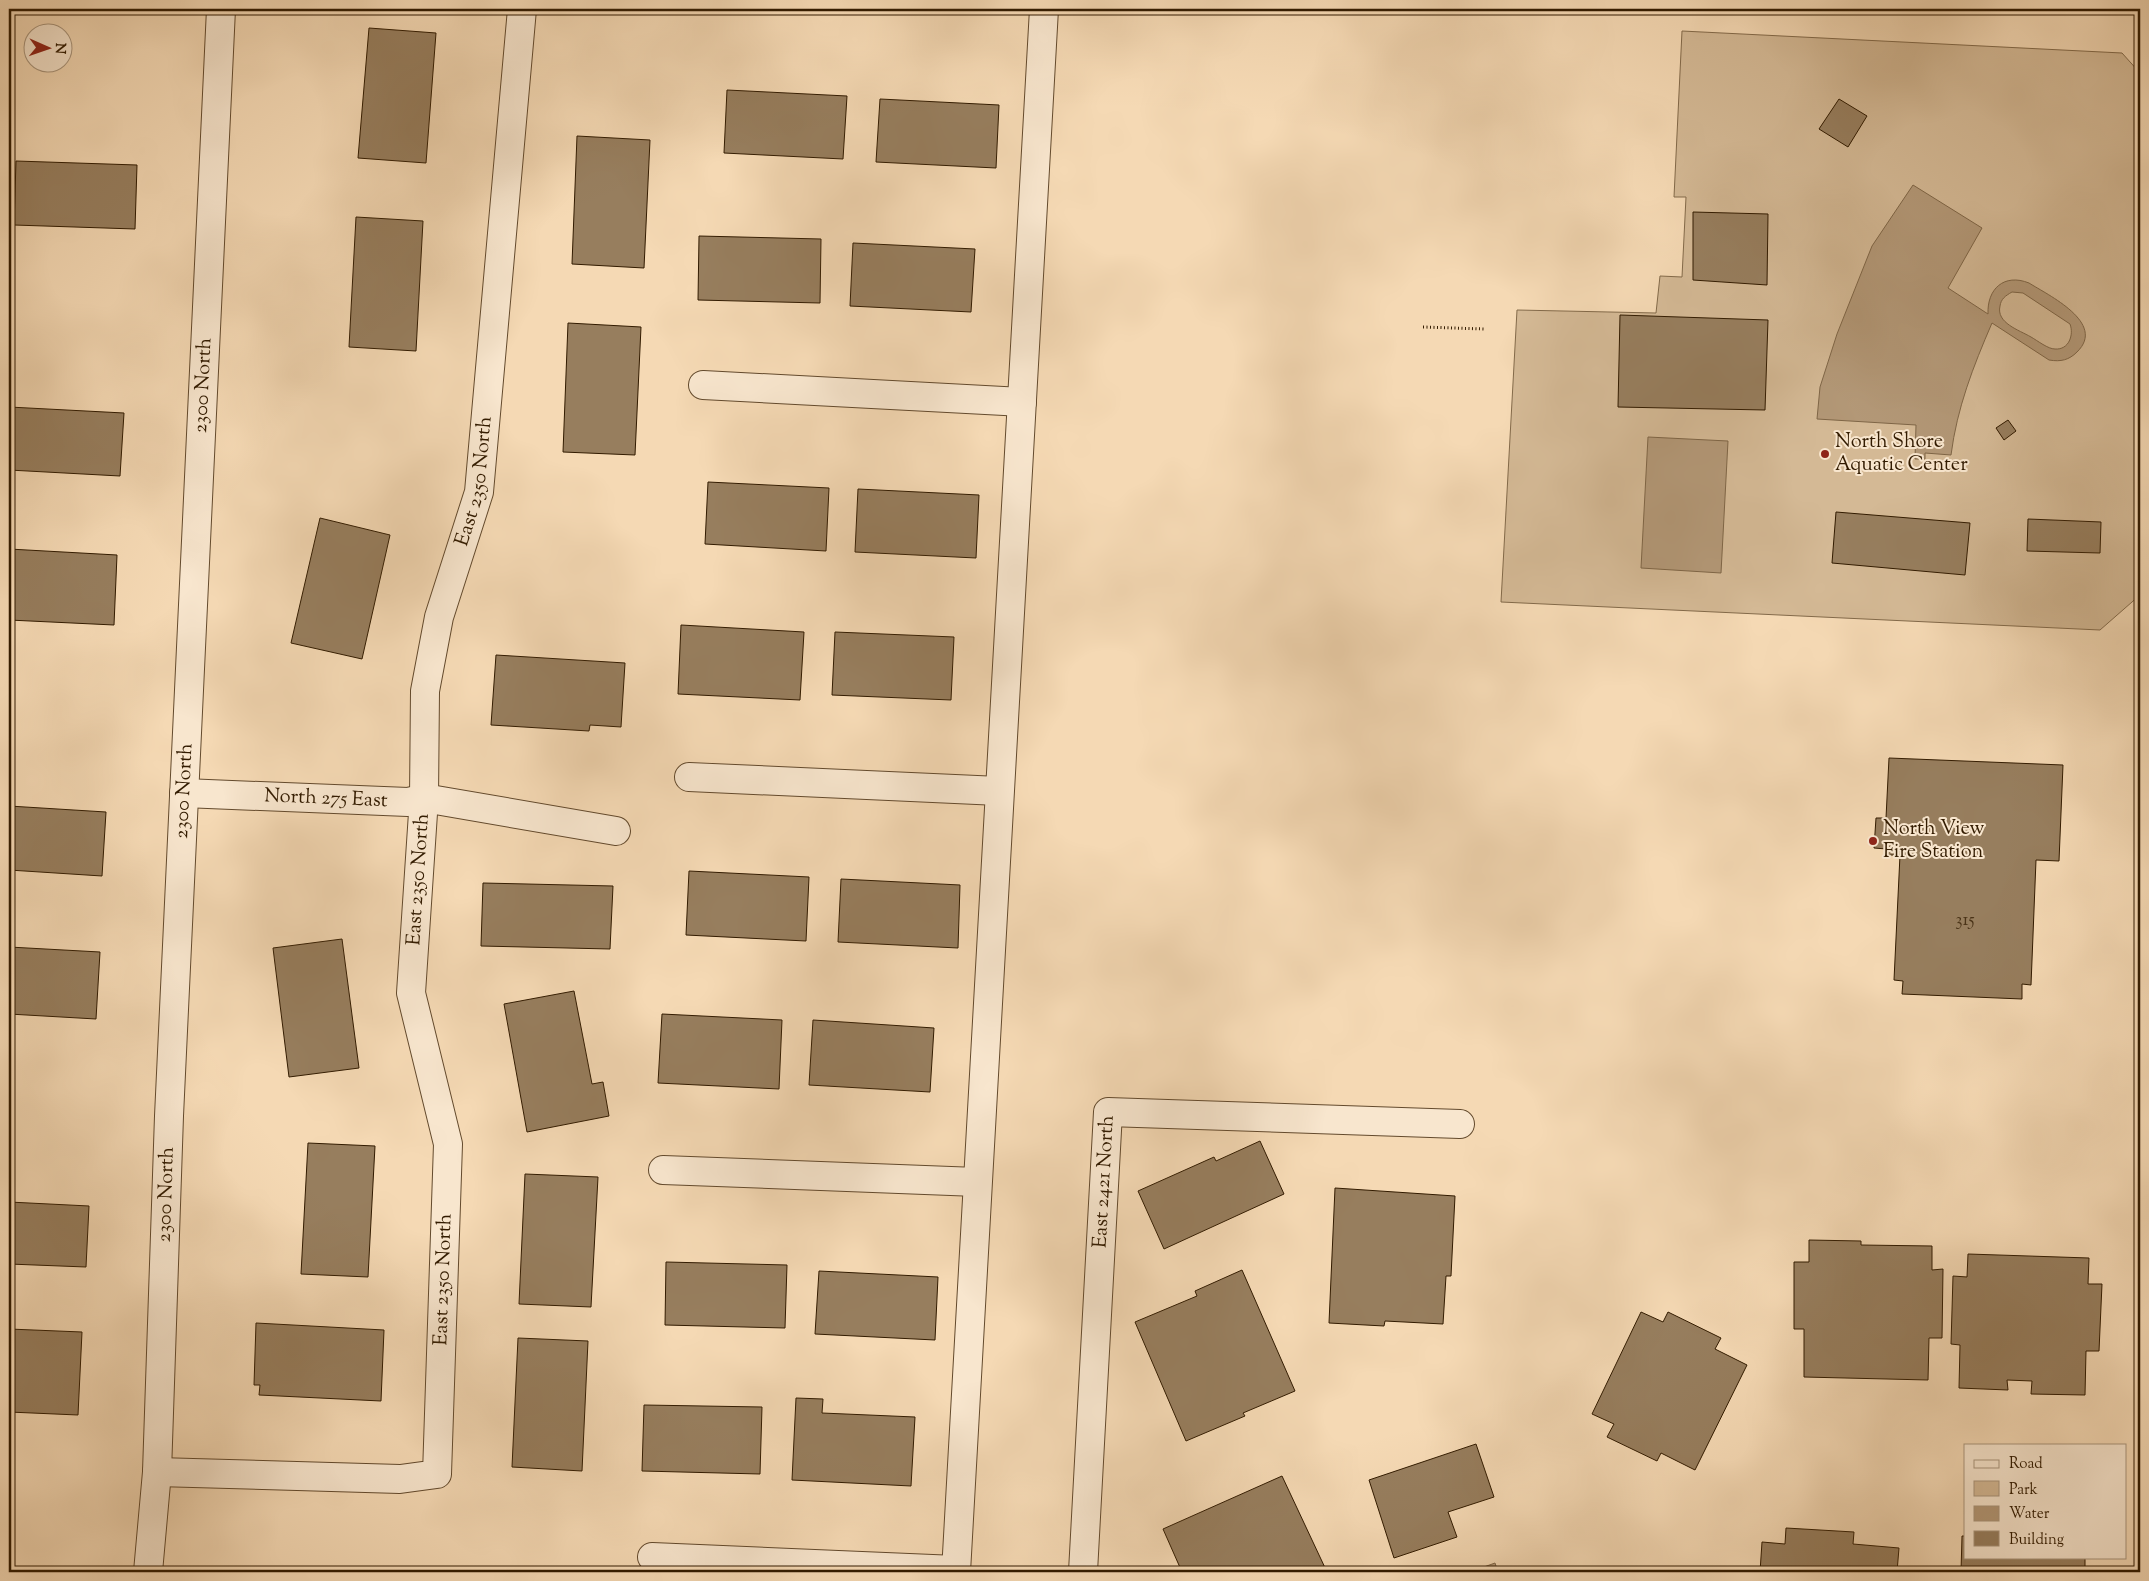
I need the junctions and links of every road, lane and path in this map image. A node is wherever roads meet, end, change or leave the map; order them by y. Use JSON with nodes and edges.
{"nodes":[{"id":1,"x":221,"y":9,"type":"edge"},
{"id":2,"x":522,"y":9,"type":"edge"},
{"id":3,"x":1044,"y":9,"type":"edge"},
{"id":4,"x":1423,"y":327,"type":"dead end"},
{"id":5,"x":1484,"y":329,"type":"dead end"},
{"id":6,"x":703,"y":385,"type":"dead end"},
{"id":7,"x":1022,"y":402,"type":"junction"},
{"id":8,"x":689,"y":777,"type":"dead end"},
{"id":9,"x":1000,"y":791,"type":"junction"},
{"id":10,"x":184,"y":793,"type":"junction"},
{"id":11,"x":424,"y":798,"type":"junction"},
{"id":12,"x":616,"y":831,"type":"dead end"},
{"id":13,"x":1460,"y":1124,"type":"dead end"},
{"id":14,"x":664,"y":1170,"type":"dead end"},
{"id":15,"x":977,"y":1182,"type":"junction"},
{"id":16,"x":157,"y":1472,"type":"junction"},
{"id":17,"x":652,"y":1557,"type":"dead end"},
{"id":18,"x":956,"y":1571,"type":"edge"},
{"id":19,"x":148,"y":1572,"type":"edge"},
{"id":20,"x":1083,"y":1572,"type":"edge"}],
"edges":[{"from":1,"to":10,"type":"street","name":"2300 North"},
{"from":2,"to":11,"type":"street","name":"East 2350 North"},
{"from":3,"to":7,"type":"street"},
{"from":4,"to":5,"type":"path"},
{"from":6,"to":7,"type":"street"},
{"from":7,"to":9,"type":"street"},
{"from":8,"to":9,"type":"street"},
{"from":9,"to":15,"type":"street"},
{"from":10,"to":11,"type":"street","name":"North 275 East"},
{"from":10,"to":16,"type":"street","name":"2300 North"},
{"from":11,"to":12,"type":"street","name":"North 275 East"},
{"from":11,"to":16,"type":"street","name":"East 2350 North"},
{"from":13,"to":20,"type":"street","name":"East 2421 North"},
{"from":14,"to":15,"type":"street"},
{"from":15,"to":18,"type":"street"},
{"from":16,"to":19,"type":"street","name":"2300 North"},
{"from":17,"to":18,"type":"street"}]}
